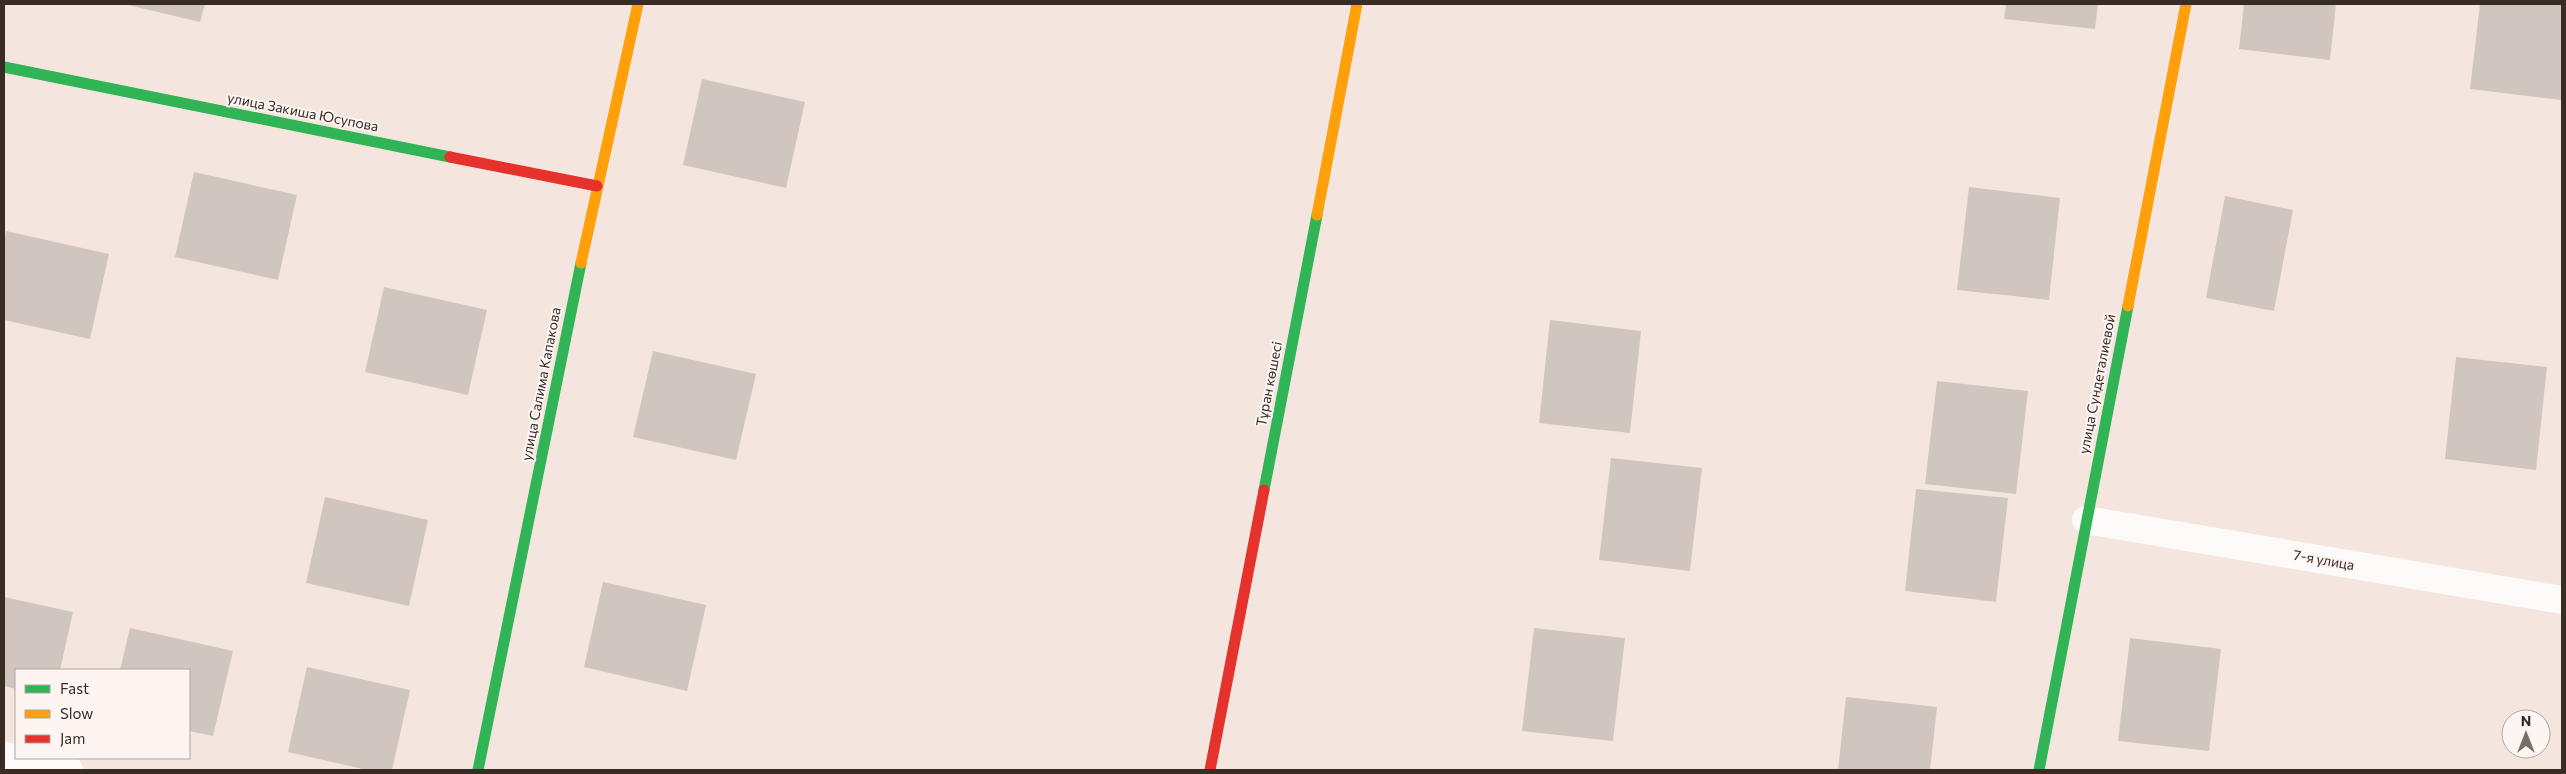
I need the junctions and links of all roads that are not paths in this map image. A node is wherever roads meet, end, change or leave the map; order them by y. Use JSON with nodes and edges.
{"nodes":[{"id":1,"x":638,"y":4,"type":"edge"},
{"id":2,"x":1357,"y":4,"type":"edge"},
{"id":3,"x":2186,"y":4,"type":"edge"},
{"id":4,"x":4,"y":66,"type":"edge"},
{"id":5,"x":596,"y":186,"type":"junction"},
{"id":6,"x":2086,"y":520,"type":"junction"},
{"id":7,"x":2562,"y":600,"type":"edge"},
{"id":8,"x":18,"y":759,"type":"edge"},
{"id":9,"x":69,"y":770,"type":"edge"},
{"id":10,"x":478,"y":770,"type":"edge"},
{"id":11,"x":1210,"y":770,"type":"edge"},
{"id":12,"x":2040,"y":770,"type":"edge"}],
"edges":[{"from":1,"to":5,"type":"street","name":"улица Салима Капакова"},
{"from":2,"to":11,"type":"street","name":"Тұран көшесі"},
{"from":3,"to":6,"type":"street","name":"улица Сундеталиевой"},
{"from":4,"to":5,"type":"street","name":"улица Закиша Юсупова"},
{"from":5,"to":10,"type":"street","name":"улица Салима Капакова"},
{"from":6,"to":7,"type":"street","name":"7-я улица"},
{"from":6,"to":12,"type":"street","name":"улица Сундеталиевой"},
{"from":8,"to":9,"type":"street"}]}
